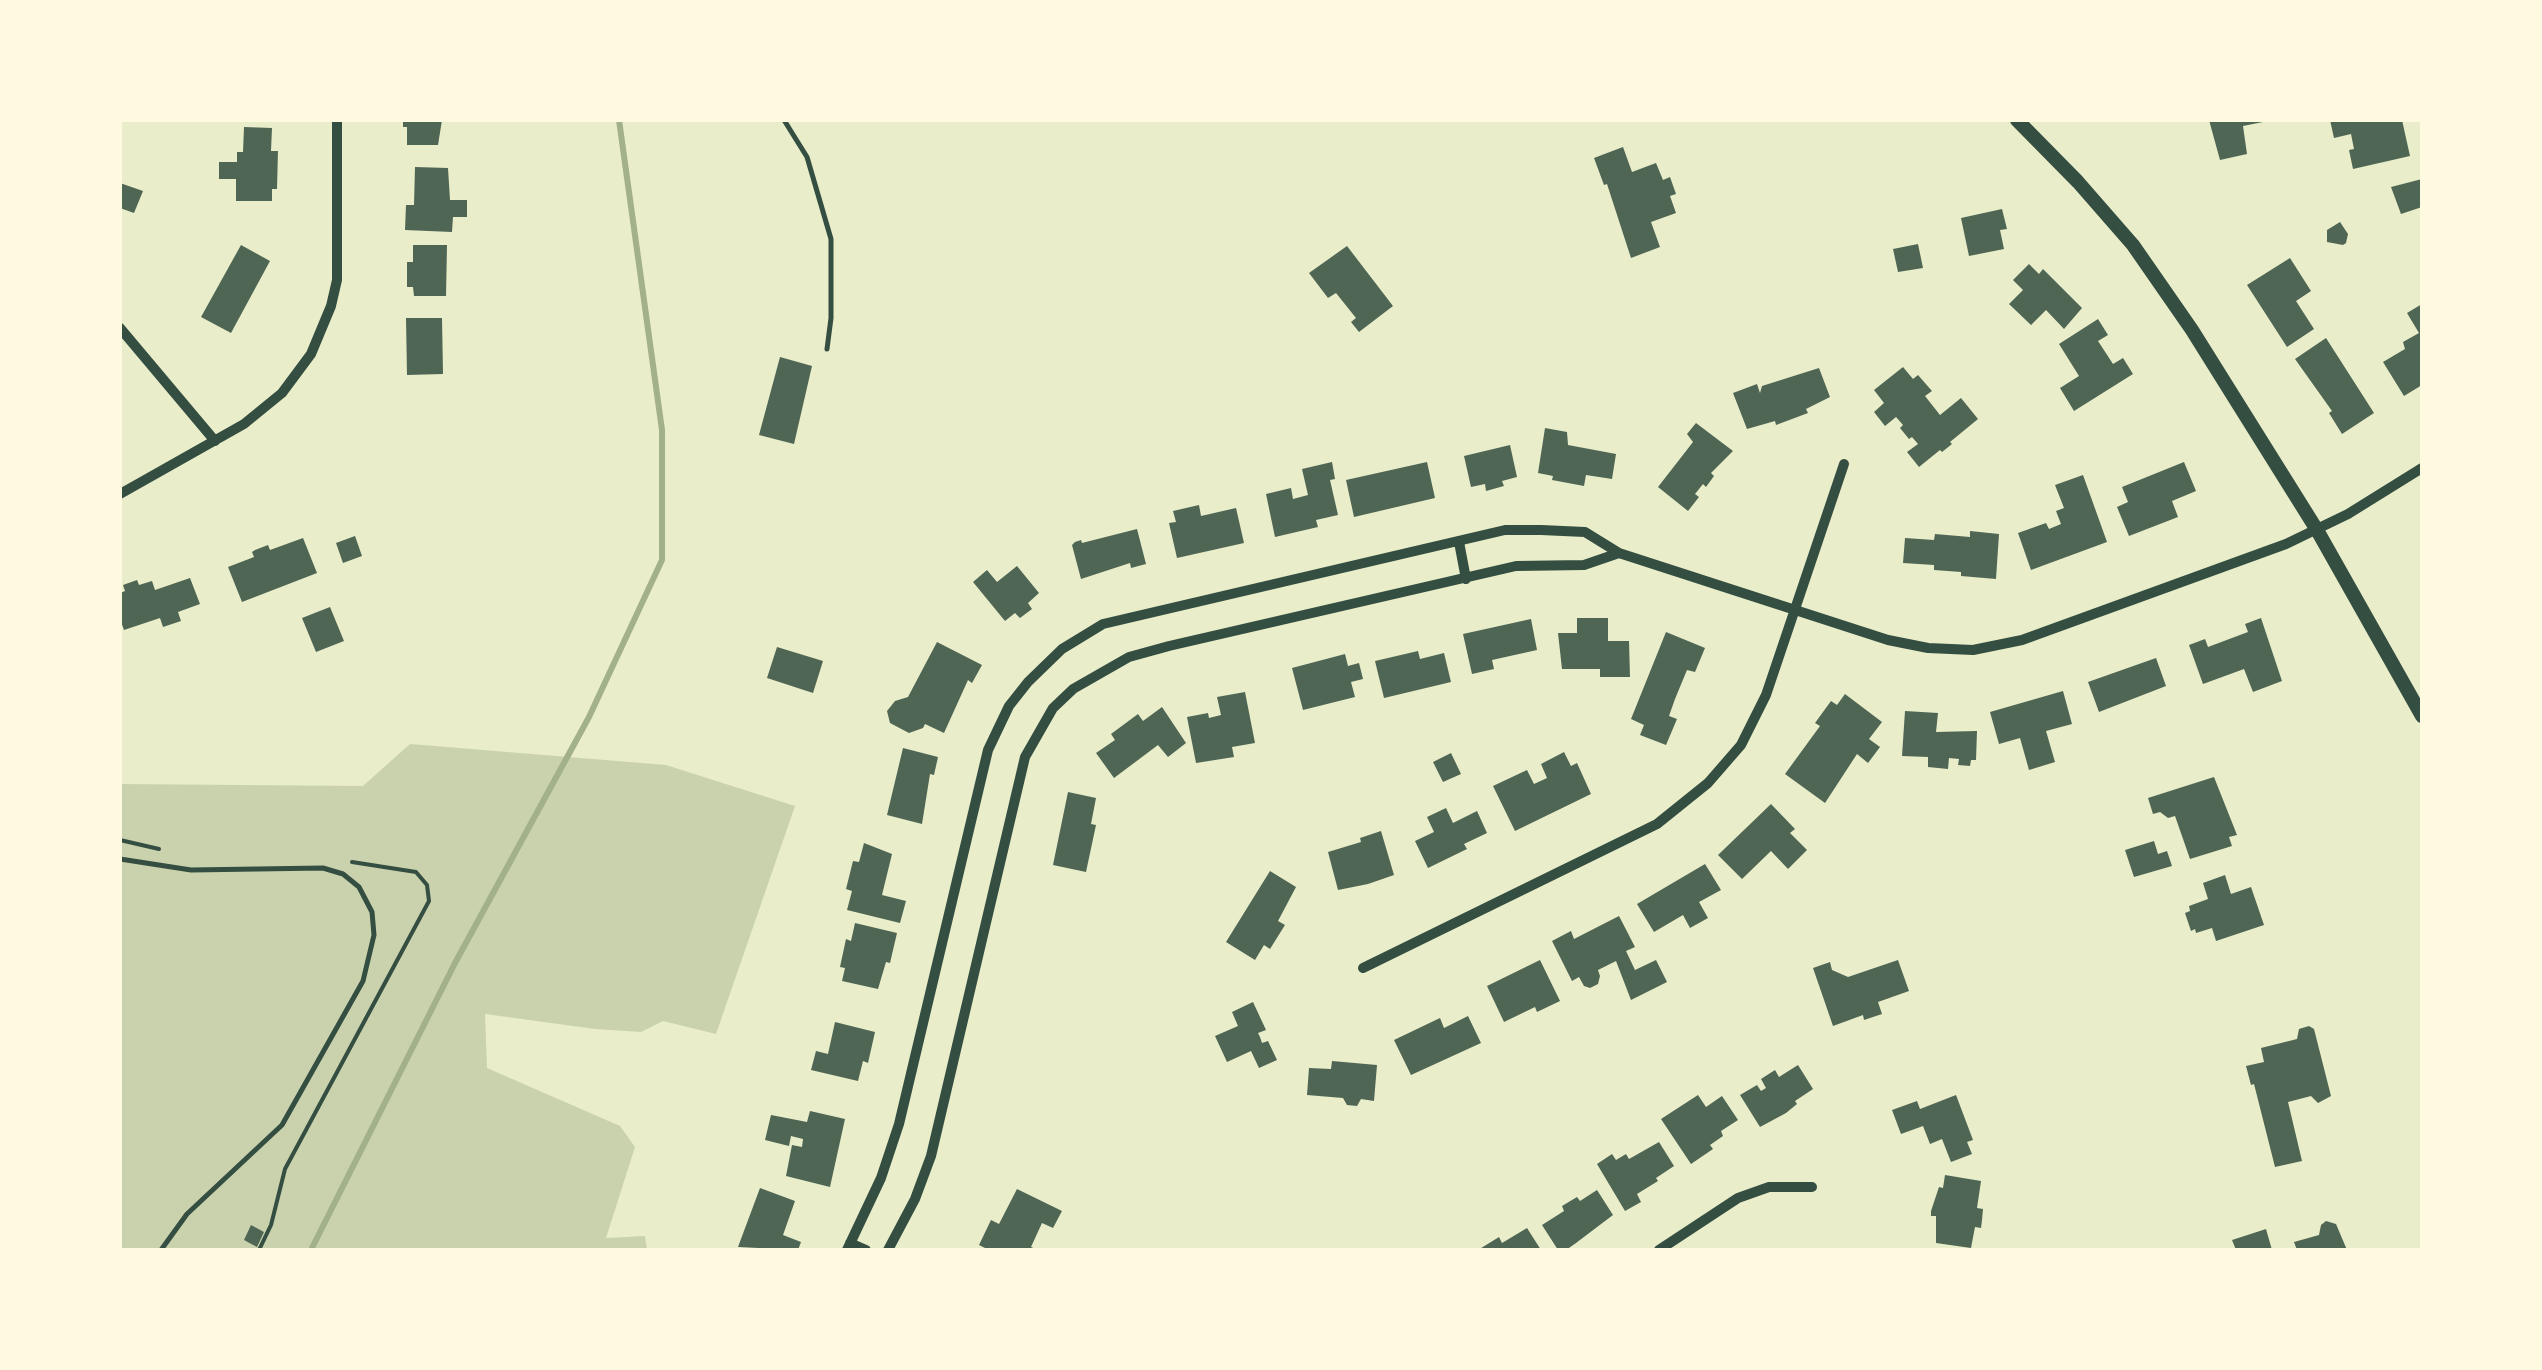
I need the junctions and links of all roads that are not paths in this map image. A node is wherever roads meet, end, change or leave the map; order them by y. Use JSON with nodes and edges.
{"nodes":[{"id":1,"x":337,"y":120,"type":"edge"},
{"id":2,"x":784,"y":120,"type":"edge"},
{"id":3,"x":2018,"y":120,"type":"edge"},
{"id":4,"x":120,"y":328,"type":"edge"},
{"id":5,"x":827,"y":349,"type":"dead end"},
{"id":6,"x":215,"y":441,"type":"junction"},
{"id":7,"x":1844,"y":464,"type":"dead end"},
{"id":8,"x":2422,"y":468,"type":"edge"},
{"id":9,"x":120,"y":494,"type":"edge"},
{"id":10,"x":2316,"y":530,"type":"junction"},
{"id":11,"x":1460,"y":542,"type":"junction"},
{"id":12,"x":1619,"y":553,"type":"junction"},
{"id":13,"x":1466,"y":579,"type":"junction"},
{"id":14,"x":1796,"y":610,"type":"junction"},
{"id":15,"x":2422,"y":716,"type":"edge"},
{"id":16,"x":120,"y":858,"type":"edge"},
{"id":17,"x":1363,"y":968,"type":"dead end"},
{"id":18,"x":1812,"y":1186,"type":"dead end"},
{"id":19,"x":848,"y":1246,"type":"edge"},
{"id":20,"x":160,"y":1250,"type":"edge"},
{"id":21,"x":866,"y":1250,"type":"edge"},
{"id":22,"x":888,"y":1250,"type":"edge"},
{"id":23,"x":1659,"y":1250,"type":"edge"}],
"edges":[{"from":1,"to":6,"type":"street"},
{"from":2,"to":5,"type":"lane"},
{"from":3,"to":10,"type":"main road"},
{"from":4,"to":6,"type":"street"},
{"from":6,"to":9,"type":"street"},
{"from":7,"to":14,"type":"street"},
{"from":8,"to":10,"type":"street"},
{"from":10,"to":14,"type":"street"},
{"from":10,"to":15,"type":"main road"},
{"from":11,"to":12,"type":"street"},
{"from":11,"to":13,"type":"street"},
{"from":11,"to":19,"type":"street"},
{"from":12,"to":13,"type":"street"},
{"from":12,"to":14,"type":"street"},
{"from":13,"to":22,"type":"street"},
{"from":14,"to":17,"type":"street"},
{"from":16,"to":20,"type":"lane"},
{"from":18,"to":23,"type":"street"},
{"from":19,"to":21,"type":"street"}]}
